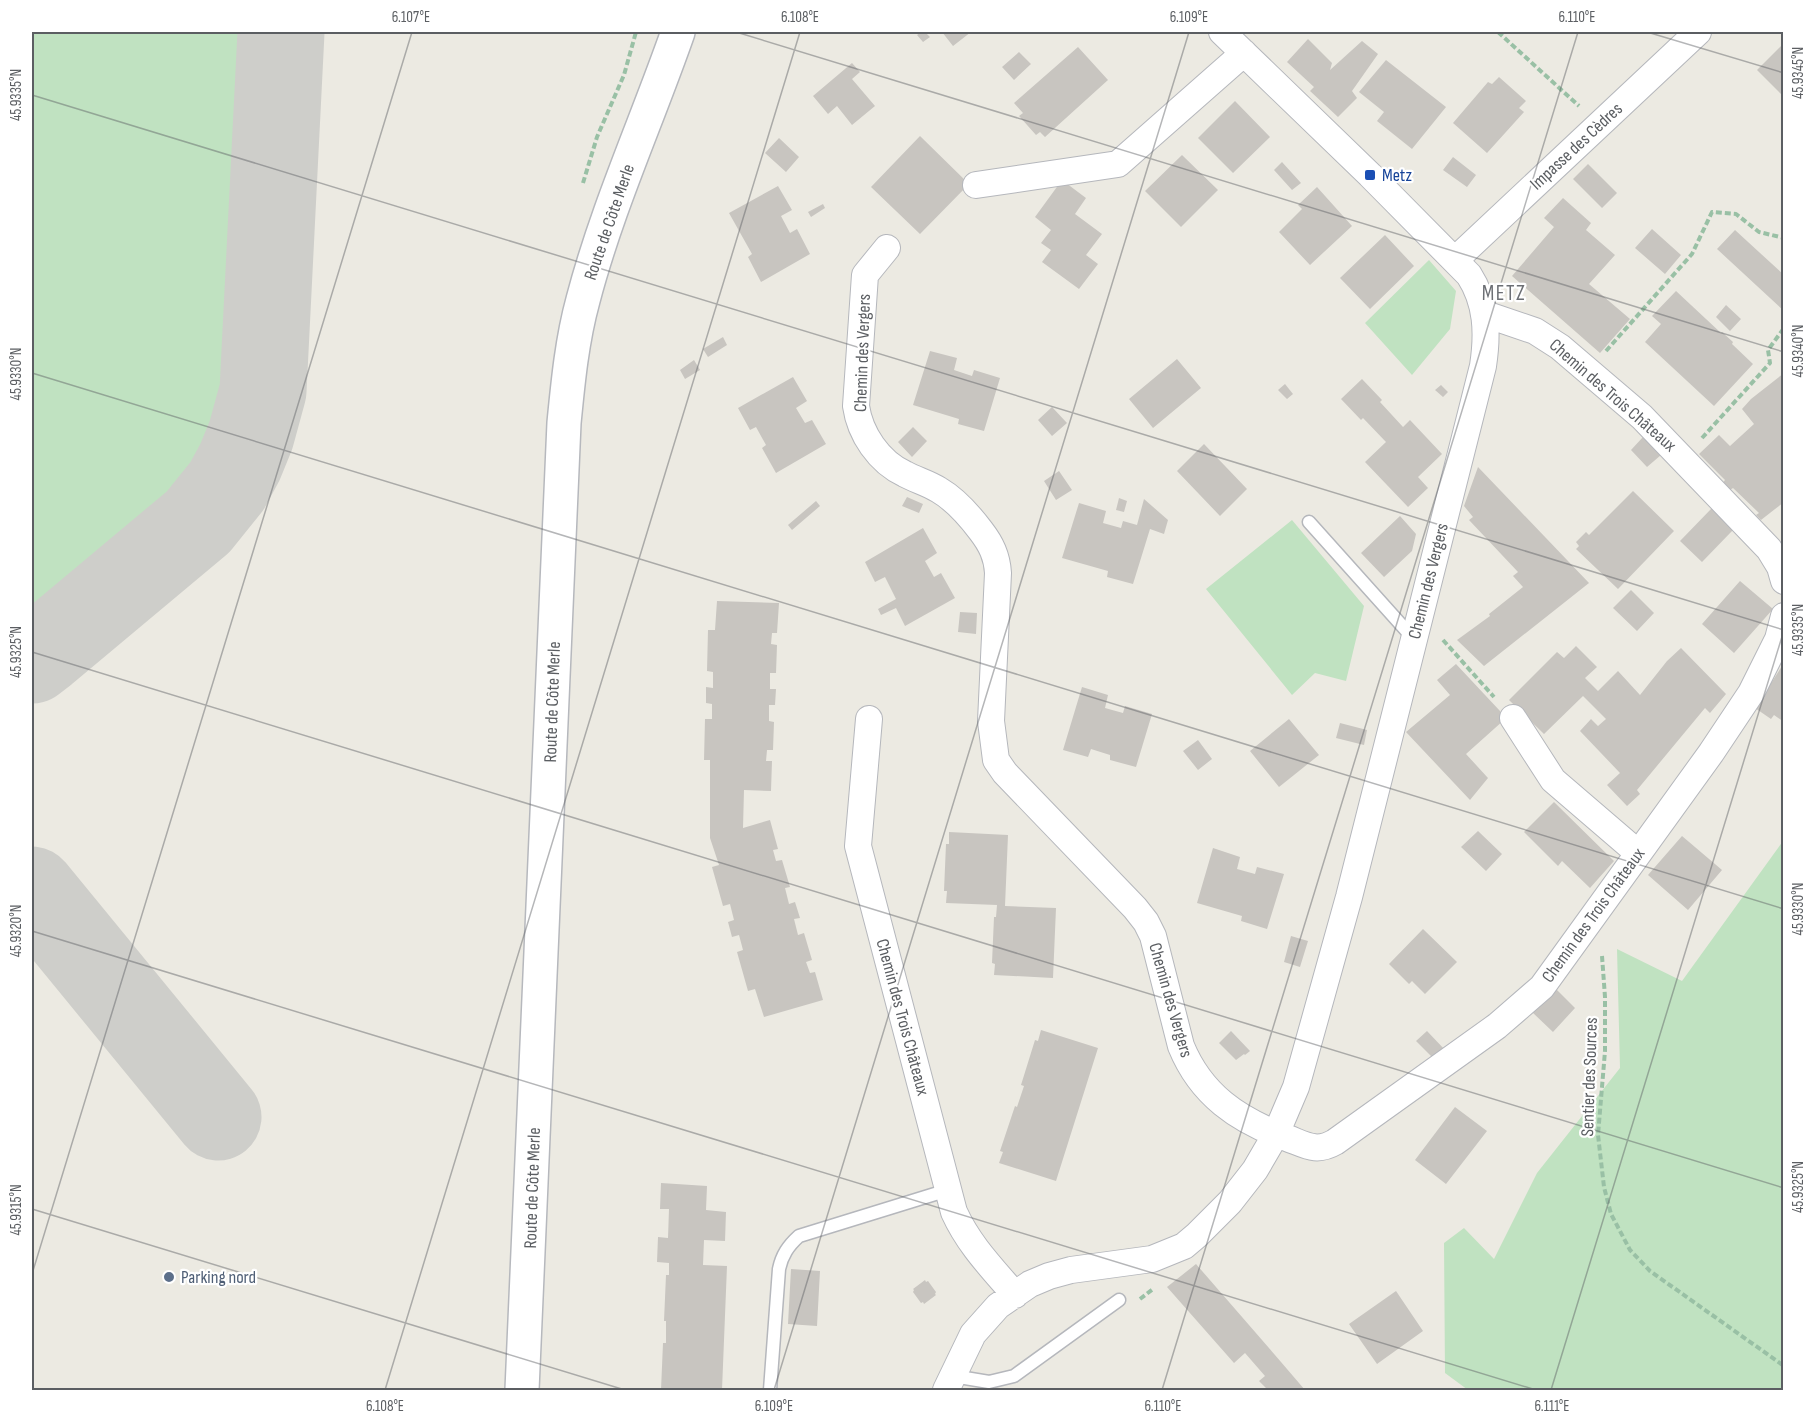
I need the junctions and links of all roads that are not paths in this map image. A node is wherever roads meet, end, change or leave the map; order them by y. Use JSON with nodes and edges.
{"nodes":[{"id":1,"x":678,"y":32,"type":"edge"},
{"id":2,"x":1222,"y":32,"type":"edge"},
{"id":3,"x":1698,"y":32,"type":"edge"},
{"id":4,"x":1244,"y":53,"type":"junction"},
{"id":5,"x":976,"y":185,"type":"dead end"},
{"id":6,"x":887,"y":248,"type":"dead end"},
{"id":7,"x":1455,"y":260,"type":"junction"},
{"id":8,"x":1485,"y":314,"type":"junction"},
{"id":9,"x":1309,"y":522,"type":"dead end"},
{"id":10,"x":1782,"y":570,"type":"edge"},
{"id":11,"x":1784,"y":616,"type":"edge"},
{"id":12,"x":1416,"y":627,"type":"junction"},
{"id":13,"x":1513,"y":718,"type":"road end"},
{"id":14,"x":869,"y":719,"type":"dead end"},
{"id":15,"x":1638,"y":853,"type":"junction"},
{"id":16,"x":1276,"y":1134,"type":"junction"},
{"id":17,"x":948,"y":1190,"type":"junction"},
{"id":18,"x":1015,"y":1295,"type":"junction"},
{"id":19,"x":1119,"y":1300,"type":"dead end"},
{"id":20,"x":949,"y":1383,"type":"edge"},
{"id":21,"x":522,"y":1390,"type":"edge"},
{"id":22,"x":770,"y":1390,"type":"edge"}],
"edges":[{"from":1,"to":21,"type":"main road","name":"Route de Côte Merle"},
{"from":2,"to":4,"type":"street"},
{"from":3,"to":7,"type":"street","name":"Impasse des Cèdres"},
{"from":4,"to":5,"type":"street"},
{"from":4,"to":7,"type":"street"},
{"from":6,"to":16,"type":"street","name":"Chemin des Vergers"},
{"from":7,"to":8,"type":"street"},
{"from":8,"to":10,"type":"street","name":"Chemin des Trois Châteaux"},
{"from":8,"to":12,"type":"street","name":"Chemin des Vergers"},
{"from":9,"to":12,"type":"lane"},
{"from":11,"to":15,"type":"street","name":"Chemin des Trois Châteaux"},
{"from":12,"to":16,"type":"street","name":"Chemin des Vergers"},
{"from":13,"to":15,"type":"street"},
{"from":14,"to":17,"type":"street","name":"Chemin des Trois Châteaux"},
{"from":15,"to":16,"type":"street","name":"Chemin des Trois Châteaux"},
{"from":16,"to":18,"type":"street"},
{"from":17,"to":18,"type":"street","name":"Chemin des Trois Châteaux"},
{"from":17,"to":22,"type":"lane"},
{"from":18,"to":20,"type":"street"},
{"from":19,"to":20,"type":"lane"}]}
